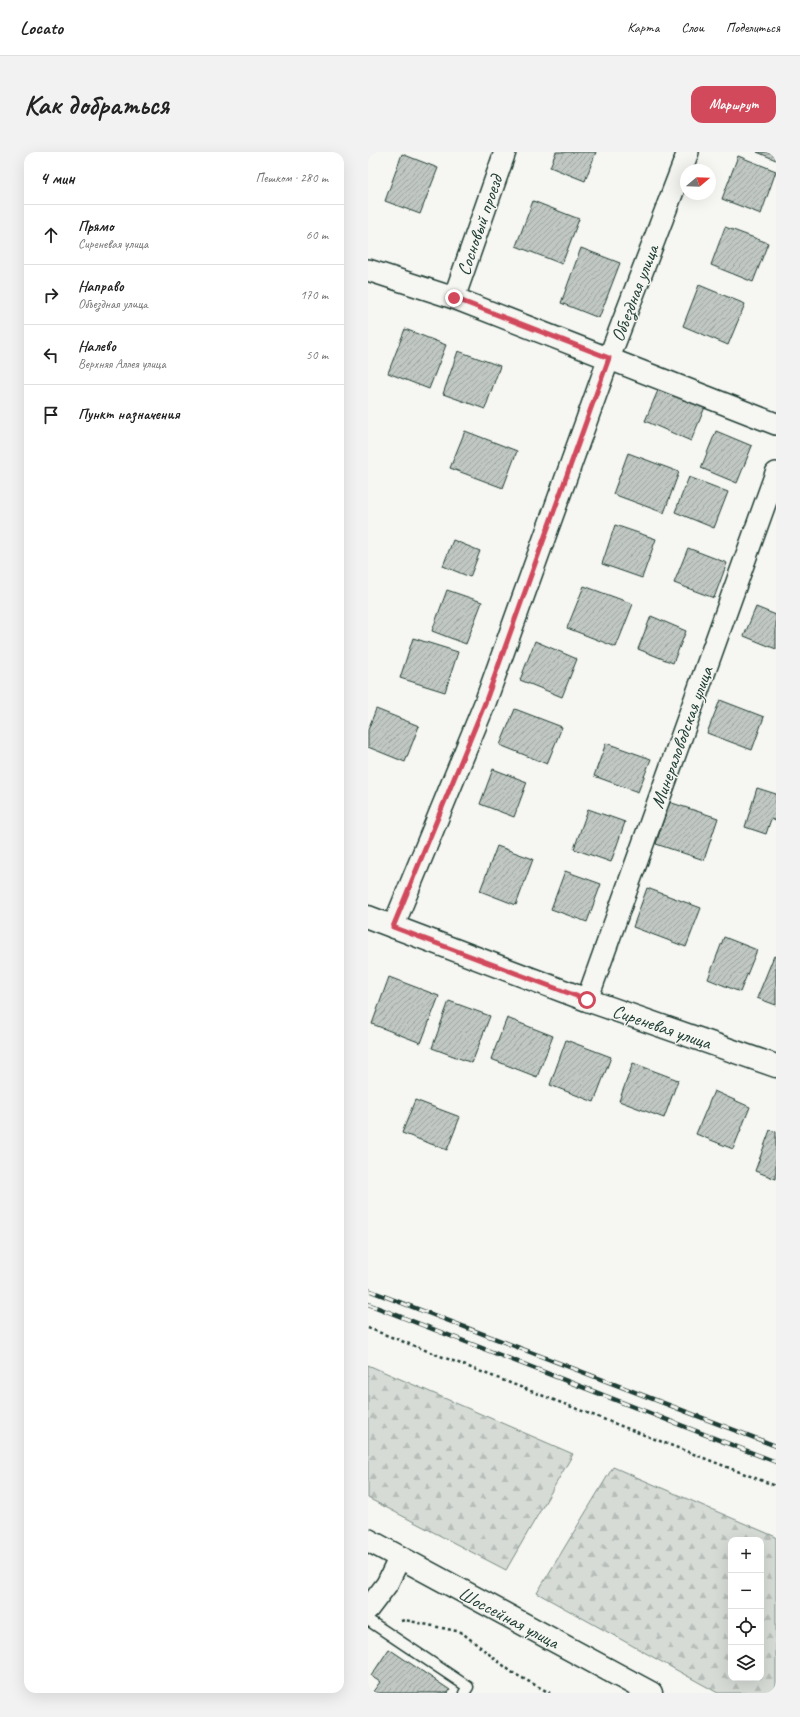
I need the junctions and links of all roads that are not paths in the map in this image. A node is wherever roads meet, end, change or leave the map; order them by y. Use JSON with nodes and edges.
{"nodes":[{"id":1,"x":505,"y":152,"type":"edge"},
{"id":2,"x":688,"y":152,"type":"edge"},
{"id":3,"x":368,"y":270,"type":"edge"},
{"id":4,"x":454,"y":298,"type":"junction"},
{"id":5,"x":609,"y":358,"type":"junction"},
{"id":6,"x":776,"y":424,"type":"edge"},
{"id":7,"x":776,"y":473,"type":"edge"},
{"id":8,"x":368,"y":918,"type":"edge"},
{"id":9,"x":393,"y":927,"type":"junction"},
{"id":10,"x":587,"y":1000,"type":"junction"},
{"id":11,"x":776,"y":1066,"type":"edge"},
{"id":12,"x":368,"y":1540,"type":"edge"},
{"id":13,"x":400,"y":1558,"type":"junction"},
{"id":14,"x":370,"y":1618,"type":"edge"},
{"id":15,"x":464,"y":1693,"type":"edge"},
{"id":16,"x":651,"y":1693,"type":"edge"}],
"edges":[{"from":1,"to":4,"type":"street","name":"Сосновый проезд"},
{"from":2,"to":5,"type":"street","name":"Объездная улица"},
{"from":3,"to":4,"type":"street"},
{"from":4,"to":5,"type":"street"},
{"from":5,"to":6,"type":"street"},
{"from":5,"to":9,"type":"street","name":"Объездная улица"},
{"from":7,"to":10,"type":"street","name":"Минераловодская улица"},
{"from":8,"to":9,"type":"street","name":"Сиреневая улица"},
{"from":9,"to":10,"type":"street","name":"Сиреневая улица"},
{"from":10,"to":11,"type":"street","name":"Сиреневая улица"},
{"from":12,"to":13,"type":"street","name":"Шоссейная улица"},
{"from":13,"to":14,"type":"street"},
{"from":13,"to":16,"type":"street","name":"Шоссейная улица"},
{"from":14,"to":15,"type":"lane"}]}
